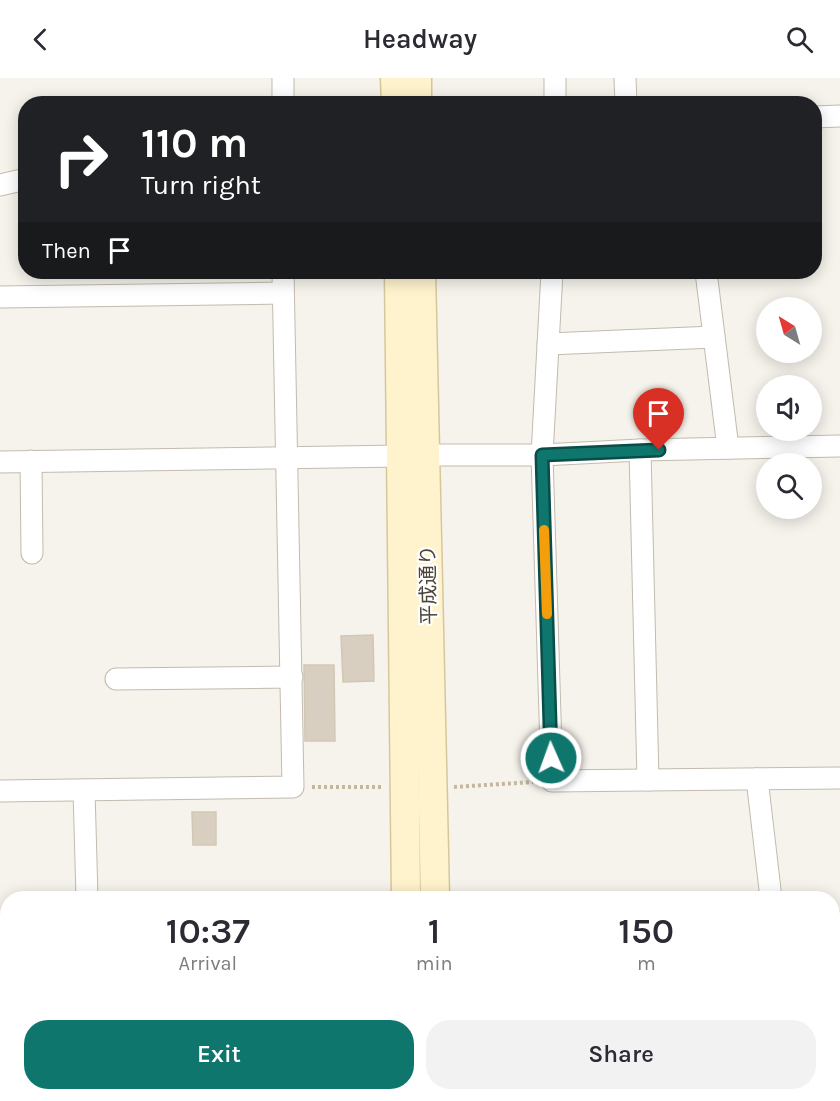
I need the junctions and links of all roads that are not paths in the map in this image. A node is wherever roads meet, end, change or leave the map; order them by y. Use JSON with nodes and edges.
{"nodes":[{"id":1,"x":283,"y":78,"type":"edge"},
{"id":2,"x":395,"y":78,"type":"edge"},
{"id":3,"x":417,"y":78,"type":"edge"},
{"id":4,"x":555,"y":78,"type":"edge"},
{"id":5,"x":625,"y":78,"type":"edge"},
{"id":6,"x":283,"y":96,"type":"edge"},
{"id":7,"x":396,"y":96,"type":"edge"},
{"id":8,"x":417,"y":96,"type":"edge"},
{"id":9,"x":555,"y":96,"type":"edge"},
{"id":10,"x":626,"y":96,"type":"edge"},
{"id":11,"x":840,"y":116,"type":"edge"},
{"id":12,"x":822,"y":117,"type":"edge"},
{"id":13,"x":18,"y":180,"type":"edge"},
{"id":14,"x":0,"y":185,"type":"edge"},
{"id":15,"x":283,"y":279,"type":"edge"},
{"id":16,"x":400,"y":279,"type":"edge"},
{"id":17,"x":421,"y":279,"type":"edge"},
{"id":18,"x":552,"y":279,"type":"edge"},
{"id":19,"x":707,"y":279,"type":"edge"},
{"id":20,"x":283,"y":293,"type":"junction"},
{"id":21,"x":0,"y":297,"type":"edge"},
{"id":22,"x":714,"y":337,"type":"junction"},
{"id":23,"x":548,"y":344,"type":"junction"},
{"id":24,"x":840,"y":446,"type":"edge"},
{"id":25,"x":728,"y":448,"type":"junction"},
{"id":26,"x":640,"y":450,"type":"junction"},
{"id":27,"x":414,"y":455,"type":"junction"},
{"id":28,"x":542,"y":455,"type":"junction"},
{"id":29,"x":287,"y":458,"type":"junction"},
{"id":30,"x":31,"y":461,"type":"junction"},
{"id":31,"x":0,"y":462,"type":"edge"},
{"id":32,"x":32,"y":553,"type":"dead end"},
{"id":33,"x":292,"y":677,"type":"junction"},
{"id":34,"x":116,"y":679,"type":"dead end"},
{"id":35,"x":840,"y":778,"type":"edge"},
{"id":36,"x":757,"y":779,"type":"junction"},
{"id":37,"x":648,"y":780,"type":"junction"},
{"id":38,"x":84,"y":790,"type":"junction"},
{"id":39,"x":0,"y":791,"type":"edge"},
{"id":40,"x":87,"y":891,"type":"edge"},
{"id":41,"x":406,"y":891,"type":"edge"},
{"id":42,"x":435,"y":891,"type":"edge"},
{"id":43,"x":770,"y":891,"type":"edge"}],
"edges":[{"from":1,"to":6,"type":"street"},
{"from":2,"to":7,"type":"street"},
{"from":3,"to":8,"type":"street"},
{"from":4,"to":9,"type":"street"},
{"from":5,"to":10,"type":"street"},
{"from":11,"to":12,"type":"street"},
{"from":13,"to":14,"type":"street"},
{"from":15,"to":20,"type":"street"},
{"from":16,"to":27,"type":"street","name":"平成通り"},
{"from":17,"to":27,"type":"street","name":"平成通り"},
{"from":18,"to":23,"type":"street"},
{"from":19,"to":22,"type":"street"},
{"from":20,"to":21,"type":"street"},
{"from":20,"to":29,"type":"street"},
{"from":22,"to":23,"type":"street"},
{"from":22,"to":25,"type":"street"},
{"from":23,"to":28,"type":"street"},
{"from":24,"to":25,"type":"street"},
{"from":25,"to":26,"type":"street"},
{"from":26,"to":28,"type":"street"},
{"from":26,"to":37,"type":"street"},
{"from":27,"to":28,"type":"street"},
{"from":27,"to":29,"type":"street"},
{"from":27,"to":41,"type":"street","name":"平成通り"},
{"from":27,"to":42,"type":"street","name":"平成通り"},
{"from":28,"to":37,"type":"street"},
{"from":29,"to":30,"type":"street"},
{"from":29,"to":33,"type":"street"},
{"from":30,"to":31,"type":"street"},
{"from":30,"to":32,"type":"street"},
{"from":33,"to":34,"type":"street"},
{"from":33,"to":38,"type":"street"},
{"from":35,"to":36,"type":"street"},
{"from":36,"to":37,"type":"street"},
{"from":36,"to":43,"type":"street"},
{"from":38,"to":39,"type":"street"},
{"from":38,"to":40,"type":"street"}]}
